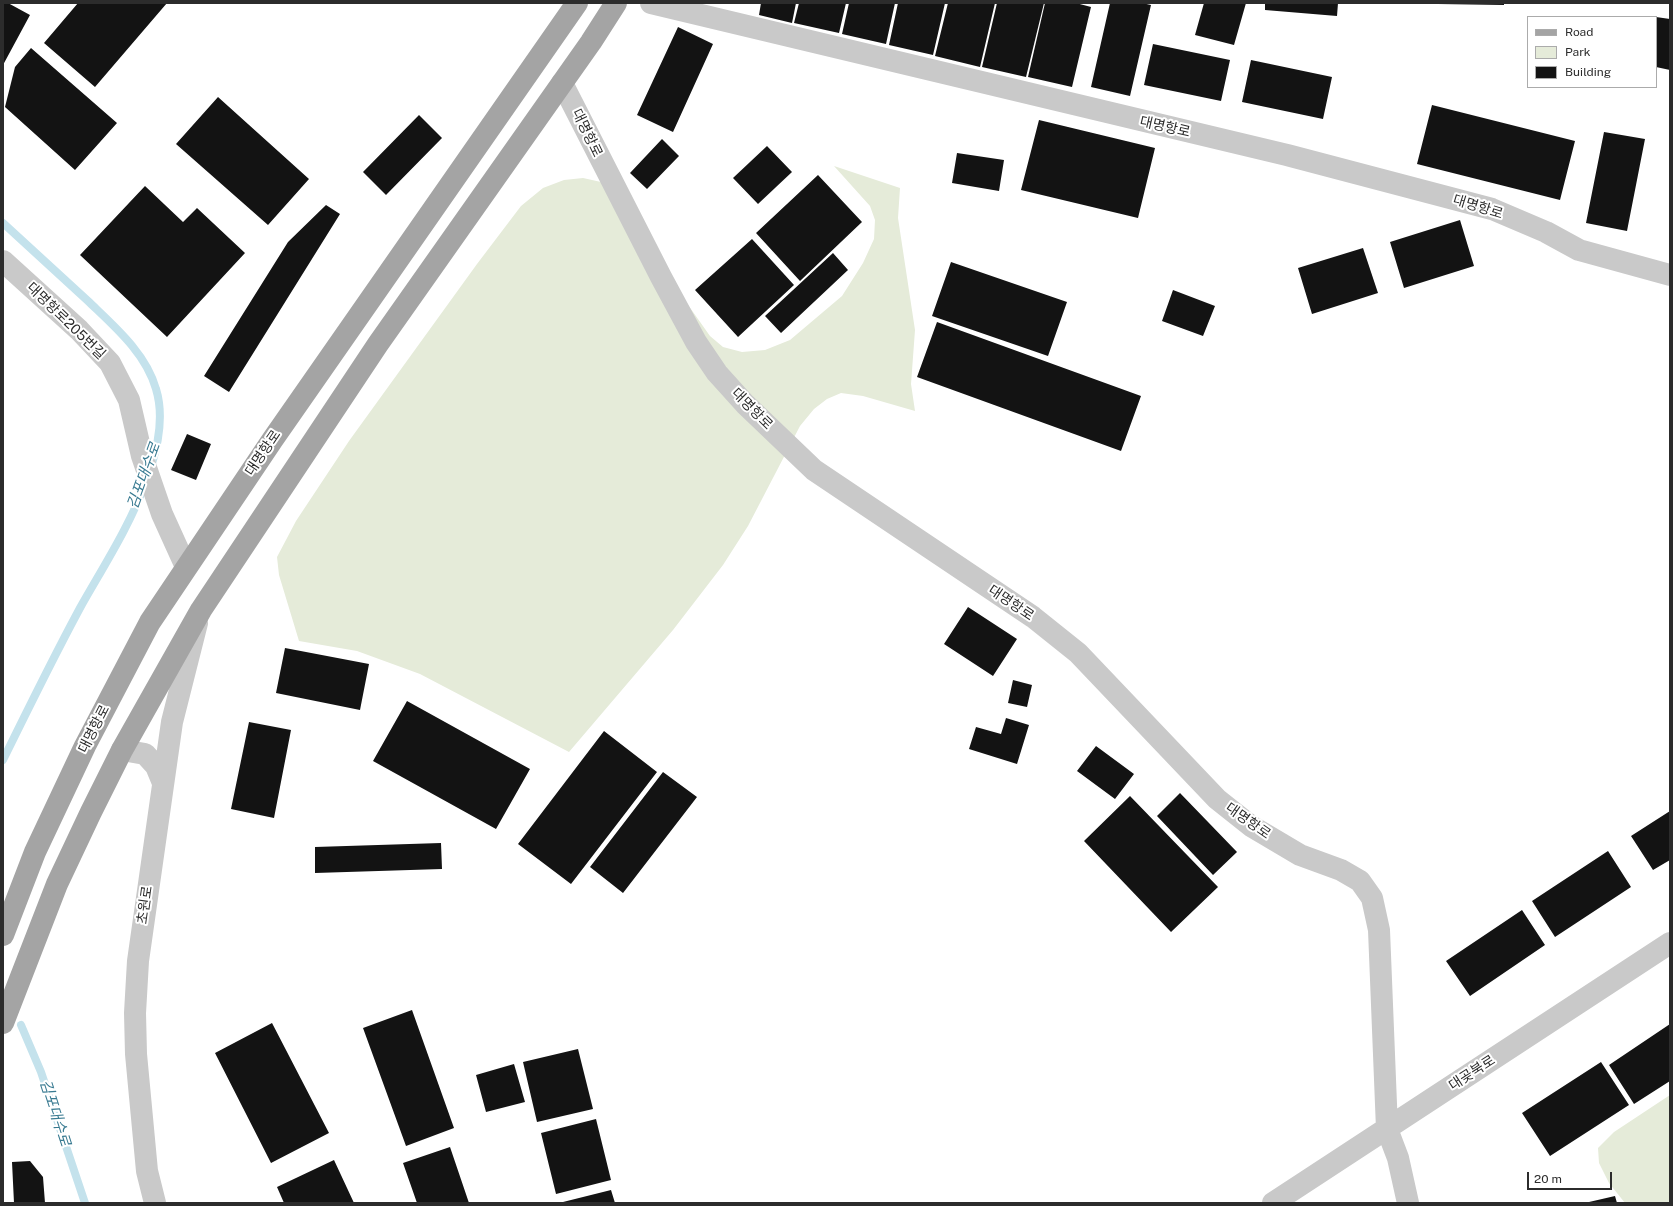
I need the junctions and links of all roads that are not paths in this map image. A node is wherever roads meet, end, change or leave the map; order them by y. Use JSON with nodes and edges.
{"nodes":[{"id":1,"x":616,"y":3,"type":"edge"},
{"id":2,"x":651,"y":3,"type":"edge"},
{"id":3,"x":574,"y":4,"type":"edge"},
{"id":4,"x":562,"y":82,"type":"junction"},
{"id":5,"x":3,"y":261,"type":"edge"},
{"id":6,"x":1670,"y":275,"type":"edge"},
{"id":7,"x":186,"y":566,"type":"junction"},
{"id":8,"x":201,"y":610,"type":"junction"},
{"id":9,"x":122,"y":750,"type":"junction"},
{"id":10,"x":163,"y":783,"type":"junction"},
{"id":11,"x":3,"y":935,"type":"edge"},
{"id":12,"x":1670,"y":943,"type":"edge"},
{"id":13,"x":3,"y":1023,"type":"edge"},
{"id":14,"x":1387,"y":1128,"type":"junction"},
{"id":15,"x":155,"y":1203,"type":"edge"},
{"id":16,"x":1273,"y":1203,"type":"edge"},
{"id":17,"x":1408,"y":1203,"type":"edge"}],
"edges":[{"from":1,"to":4,"type":"main road"},
{"from":2,"to":6,"type":"street","name":"대명항로"},
{"from":3,"to":7,"type":"main road","name":"대명항로"},
{"from":4,"to":8,"type":"main road"},
{"from":4,"to":14,"type":"street","name":"대명항로"},
{"from":5,"to":7,"type":"street","name":"대명항로205번길"},
{"from":7,"to":11,"type":"main road","name":"대명항로"},
{"from":8,"to":9,"type":"main road"},
{"from":8,"to":10,"type":"street","name":"초원로"},
{"from":9,"to":10,"type":"street"},
{"from":9,"to":13,"type":"main road"},
{"from":10,"to":15,"type":"street","name":"초원로"},
{"from":12,"to":14,"type":"street","name":"대곶북로"},
{"from":14,"to":16,"type":"street","name":"대곶북로"},
{"from":14,"to":17,"type":"street","name":"대명항로"}]}
